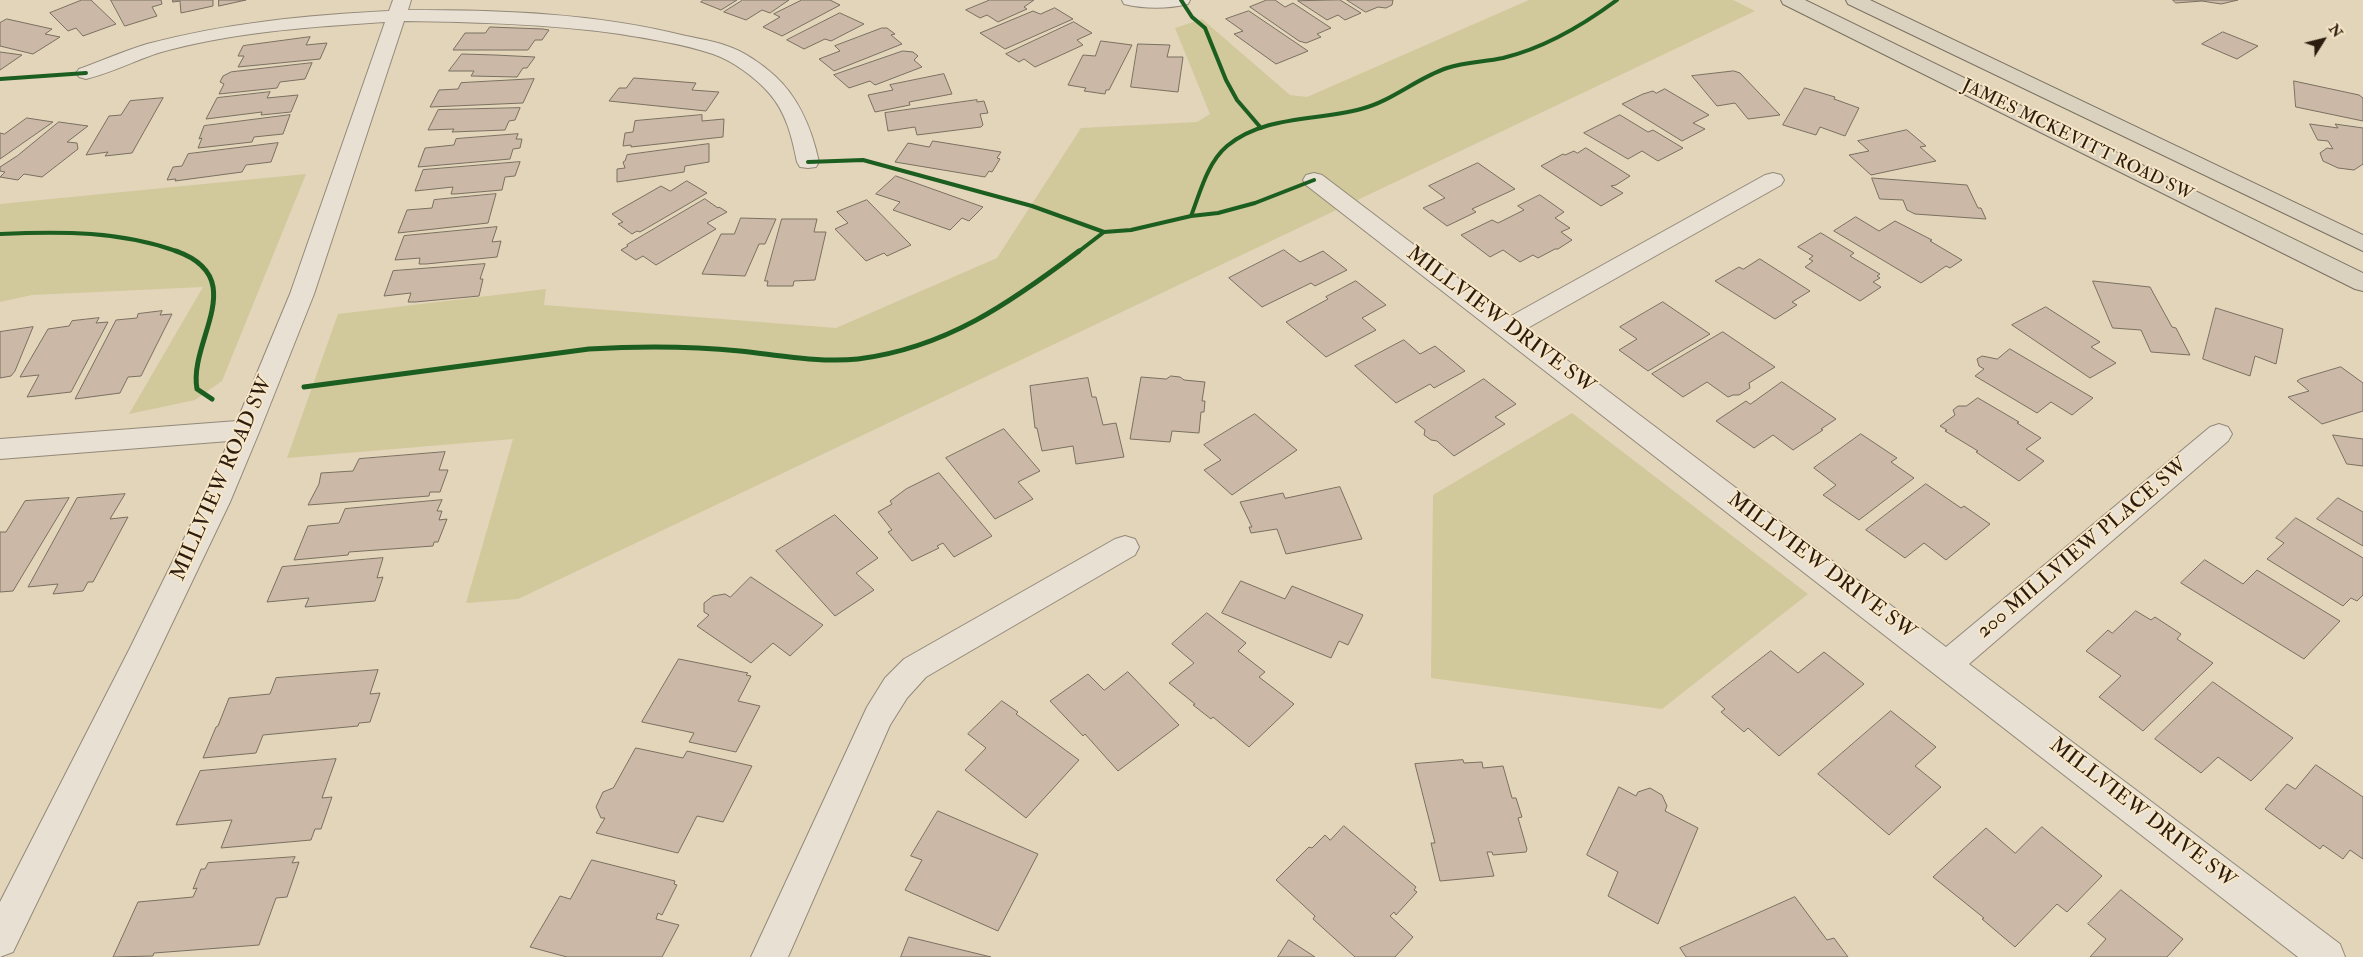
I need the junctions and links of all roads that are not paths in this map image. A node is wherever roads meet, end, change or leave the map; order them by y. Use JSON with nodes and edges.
{"nodes":[{"id":1,"x":1181,"y":0,"type":"edge"},
{"id":2,"x":1790,"y":0,"type":"edge"},
{"id":3,"x":1855,"y":0,"type":"edge"},
{"id":4,"x":1139,"y":1,"type":"edge"},
{"id":5,"x":401,"y":2,"type":"edge"},
{"id":6,"x":86,"y":73,"type":"dead end"},
{"id":7,"x":808,"y":162,"type":"dead end"},
{"id":8,"x":1314,"y":180,"type":"dead end"},
{"id":9,"x":1773,"y":180,"type":"dead end"},
{"id":10,"x":2363,"y":244,"type":"edge"},
{"id":11,"x":2363,"y":283,"type":"edge"},
{"id":12,"x":1509,"y":328,"type":"junction"},
{"id":13,"x":247,"y":430,"type":"junction"},
{"id":14,"x":2219,"y":434,"type":"dead end"},
{"id":15,"x":0,"y":449,"type":"edge"},
{"id":16,"x":1125,"y":548,"type":"dead end"},
{"id":17,"x":1947,"y":664,"type":"junction"},
{"id":18,"x":0,"y":939,"type":"edge"},
{"id":19,"x":769,"y":957,"type":"edge"},
{"id":20,"x":2327,"y":957,"type":"edge"}],
"edges":[{"from":1,"to":4,"type":"street"},
{"from":2,"to":11,"type":"main road","name":"JAMES MCKEVITT ROAD SW"},
{"from":3,"to":10,"type":"main road","name":"JAMES MCKEVITT ROAD SW"},
{"from":5,"to":6,"type":"street"},
{"from":5,"to":7,"type":"street"},
{"from":5,"to":13,"type":"street","name":"MILLVIEW ROAD SW"},
{"from":8,"to":12,"type":"street","name":"MILLVIEW DRIVE SW"},
{"from":9,"to":12,"type":"street"},
{"from":12,"to":17,"type":"street","name":"MILLVIEW DRIVE SW"},
{"from":13,"to":15,"type":"street"},
{"from":13,"to":18,"type":"street","name":"MILLVIEW ROAD SW"},
{"from":14,"to":17,"type":"street","name":"200 MILLVIEW PLACE SW"},
{"from":16,"to":19,"type":"street"},
{"from":17,"to":20,"type":"street","name":"MILLVIEW DRIVE SW"}]}
